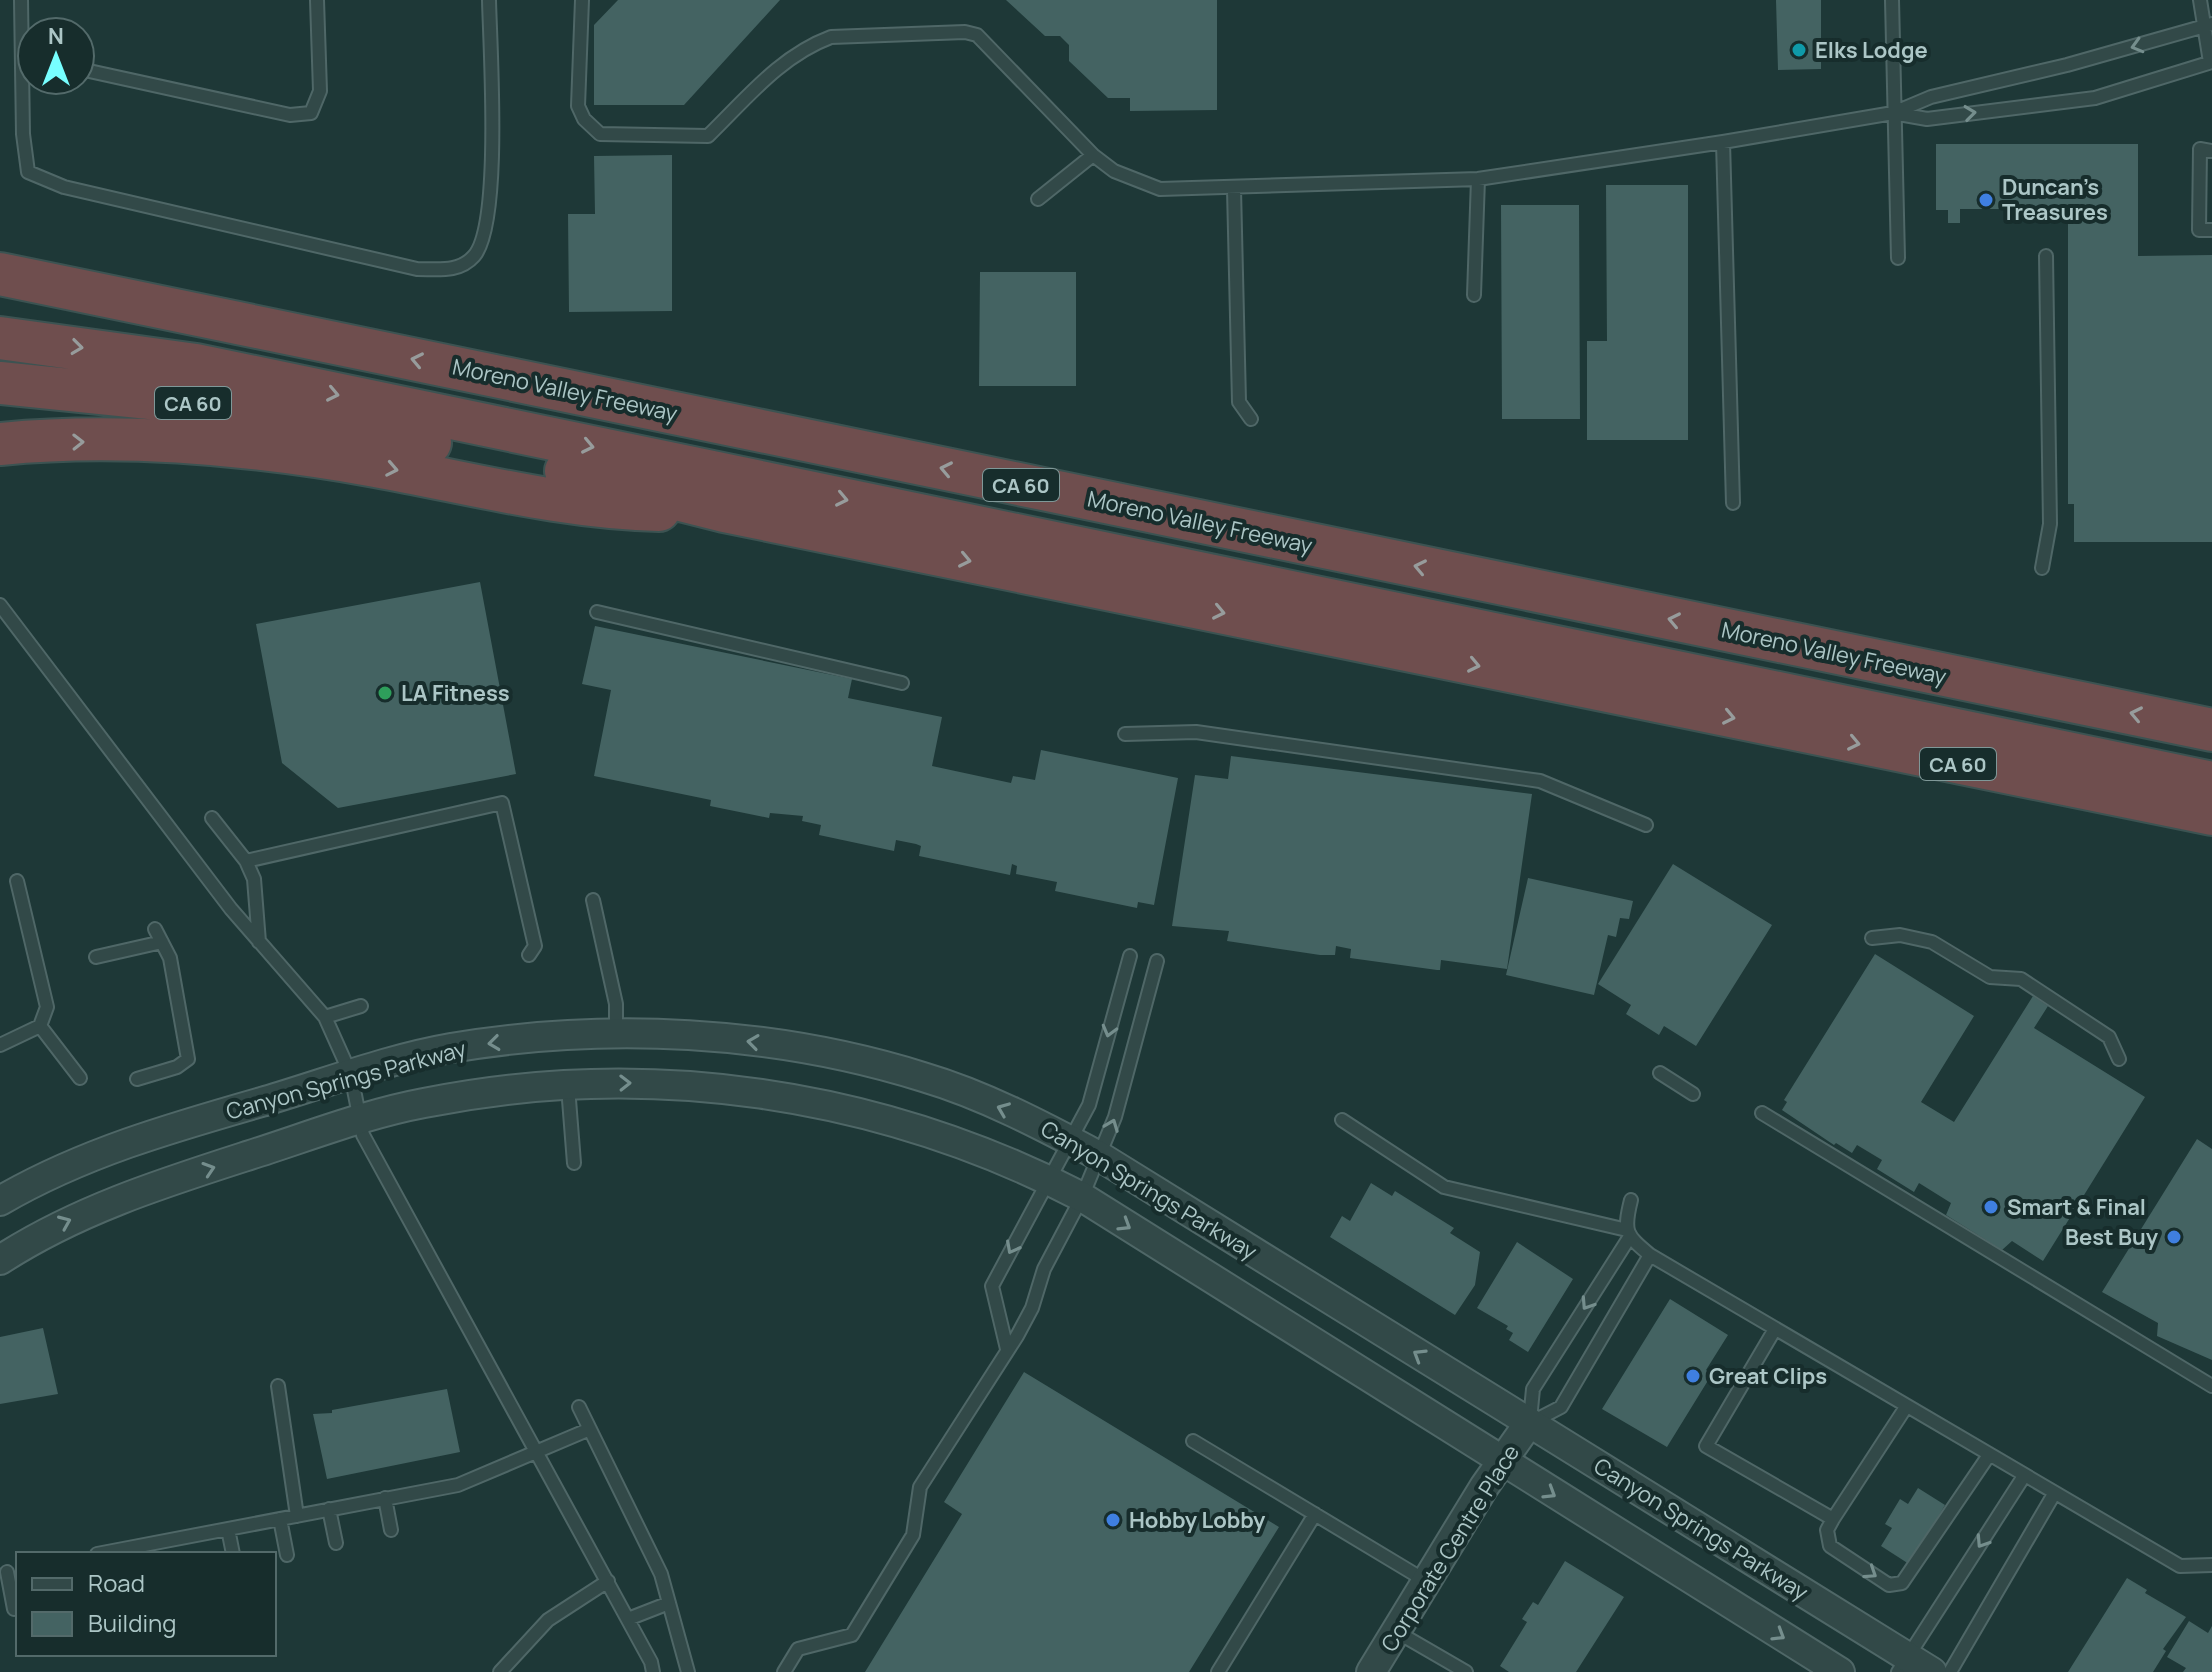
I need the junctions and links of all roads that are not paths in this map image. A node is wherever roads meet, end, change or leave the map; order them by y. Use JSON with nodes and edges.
{"nodes":[{"id":1,"x":317,"y":0,"type":"edge"},
{"id":2,"x":489,"y":0,"type":"edge"},
{"id":3,"x":582,"y":0,"type":"edge"},
{"id":4,"x":1892,"y":0,"type":"edge"},
{"id":5,"x":2200,"y":0,"type":"edge"},
{"id":6,"x":2207,"y":25,"type":"edge"},
{"id":7,"x":2211,"y":62,"type":"edge"},
{"id":8,"x":96,"y":73,"type":"edge"},
{"id":9,"x":27,"y":96,"type":"edge"},
{"id":10,"x":1893,"y":113,"type":"junction"},
{"id":11,"x":1723,"y":142,"type":"junction"},
{"id":12,"x":2212,"y":151,"type":"edge"},
{"id":13,"x":1093,"y":155,"type":"junction"},
{"id":14,"x":1478,"y":179,"type":"junction"},
{"id":15,"x":1234,"y":189,"type":"junction"},
{"id":16,"x":1038,"y":199,"type":"dead end"},
{"id":17,"x":2212,"y":230,"type":"edge"},
{"id":18,"x":2046,"y":256,"type":"dead end"},
{"id":19,"x":1898,"y":258,"type":"dead end"},
{"id":20,"x":0,"y":274,"type":"edge"},
{"id":21,"x":0,"y":286,"type":"edge"},
{"id":22,"x":100,"y":294,"type":"junction"},
{"id":23,"x":1474,"y":295,"type":"dead end"},
{"id":24,"x":0,"y":338,"type":"edge"},
{"id":25,"x":0,"y":383,"type":"edge"},
{"id":26,"x":1251,"y":419,"type":"dead end"},
{"id":27,"x":0,"y":444,"type":"edge"},
{"id":28,"x":1733,"y":503,"type":"dead end"},
{"id":29,"x":724,"y":511,"type":"junction"},
{"id":30,"x":2042,"y":568,"type":"dead end"},
{"id":31,"x":0,"y":605,"type":"edge"},
{"id":32,"x":597,"y":612,"type":"dead end"},
{"id":33,"x":902,"y":683,"type":"dead end"},
{"id":34,"x":2212,"y":730,"type":"edge"},
{"id":35,"x":1125,"y":734,"type":"dead end"},
{"id":36,"x":2212,"y":783,"type":"edge"},
{"id":37,"x":2137,"y":801,"type":"junction"},
{"id":38,"x":2212,"y":814,"type":"edge"},
{"id":39,"x":212,"y":818,"type":"dead end"},
{"id":40,"x":1646,"y":825,"type":"dead end"},
{"id":41,"x":2212,"y":843,"type":"edge"},
{"id":42,"x":246,"y":861,"type":"junction"},
{"id":43,"x":17,"y":881,"type":"dead end"},
{"id":44,"x":593,"y":900,"type":"dead end"},
{"id":45,"x":155,"y":929,"type":"dead end"},
{"id":46,"x":1872,"y":938,"type":"dead end"},
{"id":47,"x":162,"y":942,"type":"junction"},
{"id":48,"x":259,"y":942,"type":"junction"},
{"id":49,"x":529,"y":955,"type":"dead end"},
{"id":50,"x":1130,"y":956,"type":"dead end"},
{"id":51,"x":96,"y":957,"type":"dead end"},
{"id":52,"x":1157,"y":961,"type":"dead end"},
{"id":53,"x":361,"y":1006,"type":"dead end"},
{"id":54,"x":325,"y":1017,"type":"junction"},
{"id":55,"x":40,"y":1026,"type":"junction"},
{"id":56,"x":616,"y":1035,"type":"junction"},
{"id":57,"x":0,"y":1045,"type":"edge"},
{"id":58,"x":2119,"y":1059,"type":"dead end"},
{"id":59,"x":1660,"y":1073,"type":"dead end"},
{"id":60,"x":351,"y":1075,"type":"junction"},
{"id":61,"x":80,"y":1078,"type":"dead end"},
{"id":62,"x":137,"y":1079,"type":"dead end"},
{"id":63,"x":568,"y":1083,"type":"junction"},
{"id":64,"x":1693,"y":1094,"type":"dead end"},
{"id":65,"x":1762,"y":1113,"type":"dead end"},
{"id":66,"x":361,"y":1119,"type":"junction"},
{"id":67,"x":1342,"y":1120,"type":"dead end"},
{"id":68,"x":1070,"y":1140,"type":"junction"},
{"id":69,"x":1099,"y":1156,"type":"junction"},
{"id":70,"x":574,"y":1163,"type":"dead end"},
{"id":71,"x":1049,"y":1180,"type":"junction"},
{"id":72,"x":1082,"y":1197,"type":"junction"},
{"id":73,"x":1631,"y":1200,"type":"dead end"},
{"id":74,"x":0,"y":1201,"type":"edge"},
{"id":75,"x":1628,"y":1234,"type":"junction"},
{"id":76,"x":1650,"y":1255,"type":"junction"},
{"id":77,"x":0,"y":1260,"type":"edge"},
{"id":78,"x":1775,"y":1329,"type":"junction"},
{"id":79,"x":1007,"y":1349,"type":"junction"},
{"id":80,"x":278,"y":1386,"type":"dead end"},
{"id":81,"x":2212,"y":1386,"type":"edge"},
{"id":82,"x":579,"y":1407,"type":"dead end"},
{"id":83,"x":1906,"y":1407,"type":"junction"},
{"id":84,"x":1529,"y":1423,"type":"junction"},
{"id":85,"x":590,"y":1429,"type":"junction"},
{"id":86,"x":1193,"y":1441,"type":"dead end"},
{"id":87,"x":537,"y":1449,"type":"junction"},
{"id":88,"x":1989,"y":1455,"type":"junction"},
{"id":89,"x":1502,"y":1463,"type":"junction"},
{"id":90,"x":2024,"y":1476,"type":"junction"},
{"id":91,"x":2054,"y":1494,"type":"junction"},
{"id":92,"x":385,"y":1498,"type":"junction"},
{"id":93,"x":329,"y":1509,"type":"junction"},
{"id":94,"x":1315,"y":1514,"type":"junction"},
{"id":95,"x":297,"y":1516,"type":"junction"},
{"id":96,"x":280,"y":1519,"type":"junction"},
{"id":97,"x":1833,"y":1519,"type":"junction"},
{"id":98,"x":228,"y":1529,"type":"junction"},
{"id":99,"x":391,"y":1530,"type":"dead end"},
{"id":100,"x":175,"y":1539,"type":"junction"},
{"id":101,"x":336,"y":1543,"type":"dead end"},
{"id":102,"x":113,"y":1552,"type":"edge"},
{"id":103,"x":178,"y":1552,"type":"edge"},
{"id":104,"x":233,"y":1552,"type":"edge"},
{"id":105,"x":287,"y":1555,"type":"dead end"},
{"id":106,"x":2212,"y":1565,"type":"edge"},
{"id":107,"x":8,"y":1571,"type":"edge"},
{"id":108,"x":608,"y":1581,"type":"junction"},
{"id":109,"x":1428,"y":1582,"type":"junction"},
{"id":110,"x":669,"y":1603,"type":"junction"},
{"id":111,"x":14,"y":1609,"type":"dead end"},
{"id":112,"x":628,"y":1619,"type":"junction"},
{"id":113,"x":1397,"y":1632,"type":"junction"},
{"id":114,"x":1903,"y":1664,"type":"edge"},
{"id":115,"x":500,"y":1672,"type":"edge"},
{"id":116,"x":653,"y":1672,"type":"edge"},
{"id":117,"x":688,"y":1672,"type":"edge"},
{"id":118,"x":784,"y":1672,"type":"edge"},
{"id":119,"x":1218,"y":1672,"type":"edge"},
{"id":120,"x":1371,"y":1672,"type":"edge"},
{"id":121,"x":1466,"y":1672,"type":"edge"},
{"id":122,"x":1840,"y":1672,"type":"edge"},
{"id":123,"x":1932,"y":1672,"type":"edge"},
{"id":124,"x":1950,"y":1672,"type":"edge"}],
"edges":[{"from":1,"to":8,"type":"lane"},
{"from":2,"to":9,"type":"lane"},
{"from":3,"to":13,"type":"lane"},
{"from":4,"to":10,"type":"lane"},
{"from":5,"to":6,"type":"lane"},
{"from":6,"to":7,"type":"lane"},
{"from":6,"to":10,"type":"lane","one_way":true},
{"from":10,"to":7,"type":"lane","one_way":true},
{"from":10,"to":11,"type":"lane"},
{"from":10,"to":19,"type":"lane"},
{"from":11,"to":14,"type":"lane"},
{"from":11,"to":28,"type":"lane"},
{"from":12,"to":17,"type":"lane"},
{"from":13,"to":15,"type":"lane"},
{"from":13,"to":16,"type":"lane"},
{"from":14,"to":15,"type":"lane"},
{"from":14,"to":23,"type":"lane"},
{"from":15,"to":26,"type":"lane"},
{"from":18,"to":30,"type":"lane"},
{"from":20,"to":22,"type":"highway","name":"Moreno Valley Freeway","number":"CA 60"},
{"from":21,"to":22,"type":"highway"},
{"from":34,"to":22,"type":"highway","name":"Moreno Valley Freeway","number":"CA 60","one_way":true},
{"from":24,"to":36,"type":"highway","one_way":true},
{"from":25,"to":29,"type":"highway","number":"CA 60"},
{"from":27,"to":29,"type":"highway","one_way":true},
{"from":29,"to":37,"type":"highway","number":"CA 60","one_way":true},
{"from":31,"to":48,"type":"lane"},
{"from":32,"to":33,"type":"lane"},
{"from":35,"to":40,"type":"lane"},
{"from":37,"to":38,"type":"highway","number":"CA 60"},
{"from":37,"to":41,"type":"highway"},
{"from":39,"to":42,"type":"lane"},
{"from":42,"to":48,"type":"lane"},
{"from":42,"to":49,"type":"lane"},
{"from":43,"to":55,"type":"lane"},
{"from":44,"to":56,"type":"lane"},
{"from":45,"to":47,"type":"lane"},
{"from":46,"to":58,"type":"lane"},
{"from":47,"to":51,"type":"lane"},
{"from":47,"to":62,"type":"lane"},
{"from":48,"to":54,"type":"lane"},
{"from":50,"to":68,"type":"lane","one_way":true},
{"from":69,"to":52,"type":"lane","one_way":true},
{"from":53,"to":54,"type":"lane"},
{"from":54,"to":60,"type":"lane"},
{"from":55,"to":57,"type":"lane"},
{"from":55,"to":61,"type":"lane"},
{"from":56,"to":60,"type":"street","name":"Canyon Springs Parkway","one_way":true},
{"from":68,"to":56,"type":"street","name":"Canyon Springs Parkway","one_way":true},
{"from":59,"to":64,"type":"lane"},
{"from":60,"to":66,"type":"lane"},
{"from":60,"to":74,"type":"street","name":"Canyon Springs Parkway"},
{"from":63,"to":66,"type":"street","name":"Canyon Springs Parkway"},
{"from":63,"to":70,"type":"lane"},
{"from":63,"to":71,"type":"street","name":"Canyon Springs Parkway","one_way":true},
{"from":65,"to":81,"type":"lane"},
{"from":77,"to":66,"type":"street","name":"Canyon Springs Parkway","one_way":true},
{"from":66,"to":87,"type":"lane"},
{"from":67,"to":75,"type":"lane"},
{"from":68,"to":69,"type":"street","name":"Canyon Springs Parkway"},
{"from":68,"to":71,"type":"lane"},
{"from":69,"to":72,"type":"lane"},
{"from":84,"to":69,"type":"street","name":"Canyon Springs Parkway","one_way":true},
{"from":71,"to":72,"type":"street","name":"Canyon Springs Parkway"},
{"from":71,"to":79,"type":"lane","one_way":true},
{"from":72,"to":79,"type":"lane"},
{"from":72,"to":89,"type":"street","name":"Canyon Springs Parkway","one_way":true},
{"from":73,"to":75,"type":"lane"},
{"from":75,"to":76,"type":"lane"},
{"from":75,"to":84,"type":"lane","one_way":true},
{"from":76,"to":78,"type":"lane"},
{"from":76,"to":84,"type":"lane"},
{"from":78,"to":83,"type":"lane"},
{"from":78,"to":97,"type":"lane"},
{"from":79,"to":118,"type":"lane"},
{"from":80,"to":95,"type":"lane"},
{"from":82,"to":85,"type":"lane"},
{"from":83,"to":88,"type":"lane"},
{"from":83,"to":97,"type":"lane"},
{"from":84,"to":89,"type":"street","name":"Corporate Centre Place"},
{"from":84,"to":114,"type":"street","name":"Canyon Springs Parkway"},
{"from":85,"to":87,"type":"lane"},
{"from":85,"to":110,"type":"lane"},
{"from":86,"to":94,"type":"lane"},
{"from":87,"to":92,"type":"lane"},
{"from":87,"to":108,"type":"lane"},
{"from":88,"to":90,"type":"lane"},
{"from":97,"to":88,"type":"lane","one_way":true},
{"from":89,"to":109,"type":"street","name":"Corporate Centre Place"},
{"from":89,"to":122,"type":"street","name":"Canyon Springs Parkway","one_way":true},
{"from":90,"to":91,"type":"lane"},
{"from":90,"to":114,"type":"lane","one_way":true},
{"from":91,"to":106,"type":"lane"},
{"from":91,"to":124,"type":"lane"},
{"from":92,"to":93,"type":"lane"},
{"from":92,"to":99,"type":"lane"},
{"from":93,"to":95,"type":"lane"},
{"from":93,"to":101,"type":"lane"},
{"from":94,"to":109,"type":"lane"},
{"from":94,"to":119,"type":"lane"},
{"from":95,"to":96,"type":"lane"},
{"from":96,"to":98,"type":"lane"},
{"from":96,"to":105,"type":"lane"},
{"from":98,"to":100,"type":"lane"},
{"from":98,"to":104,"type":"lane"},
{"from":100,"to":102,"type":"lane"},
{"from":100,"to":103,"type":"lane"},
{"from":107,"to":111,"type":"lane"},
{"from":108,"to":112,"type":"lane"},
{"from":108,"to":115,"type":"lane"},
{"from":109,"to":113,"type":"street","name":"Corporate Centre Place"},
{"from":110,"to":112,"type":"lane"},
{"from":110,"to":117,"type":"lane"},
{"from":112,"to":116,"type":"lane"},
{"from":113,"to":120,"type":"street","name":"Corporate Centre Place"},
{"from":113,"to":121,"type":"lane"},
{"from":114,"to":123,"type":"street","name":"Canyon Springs Parkway"}]}
